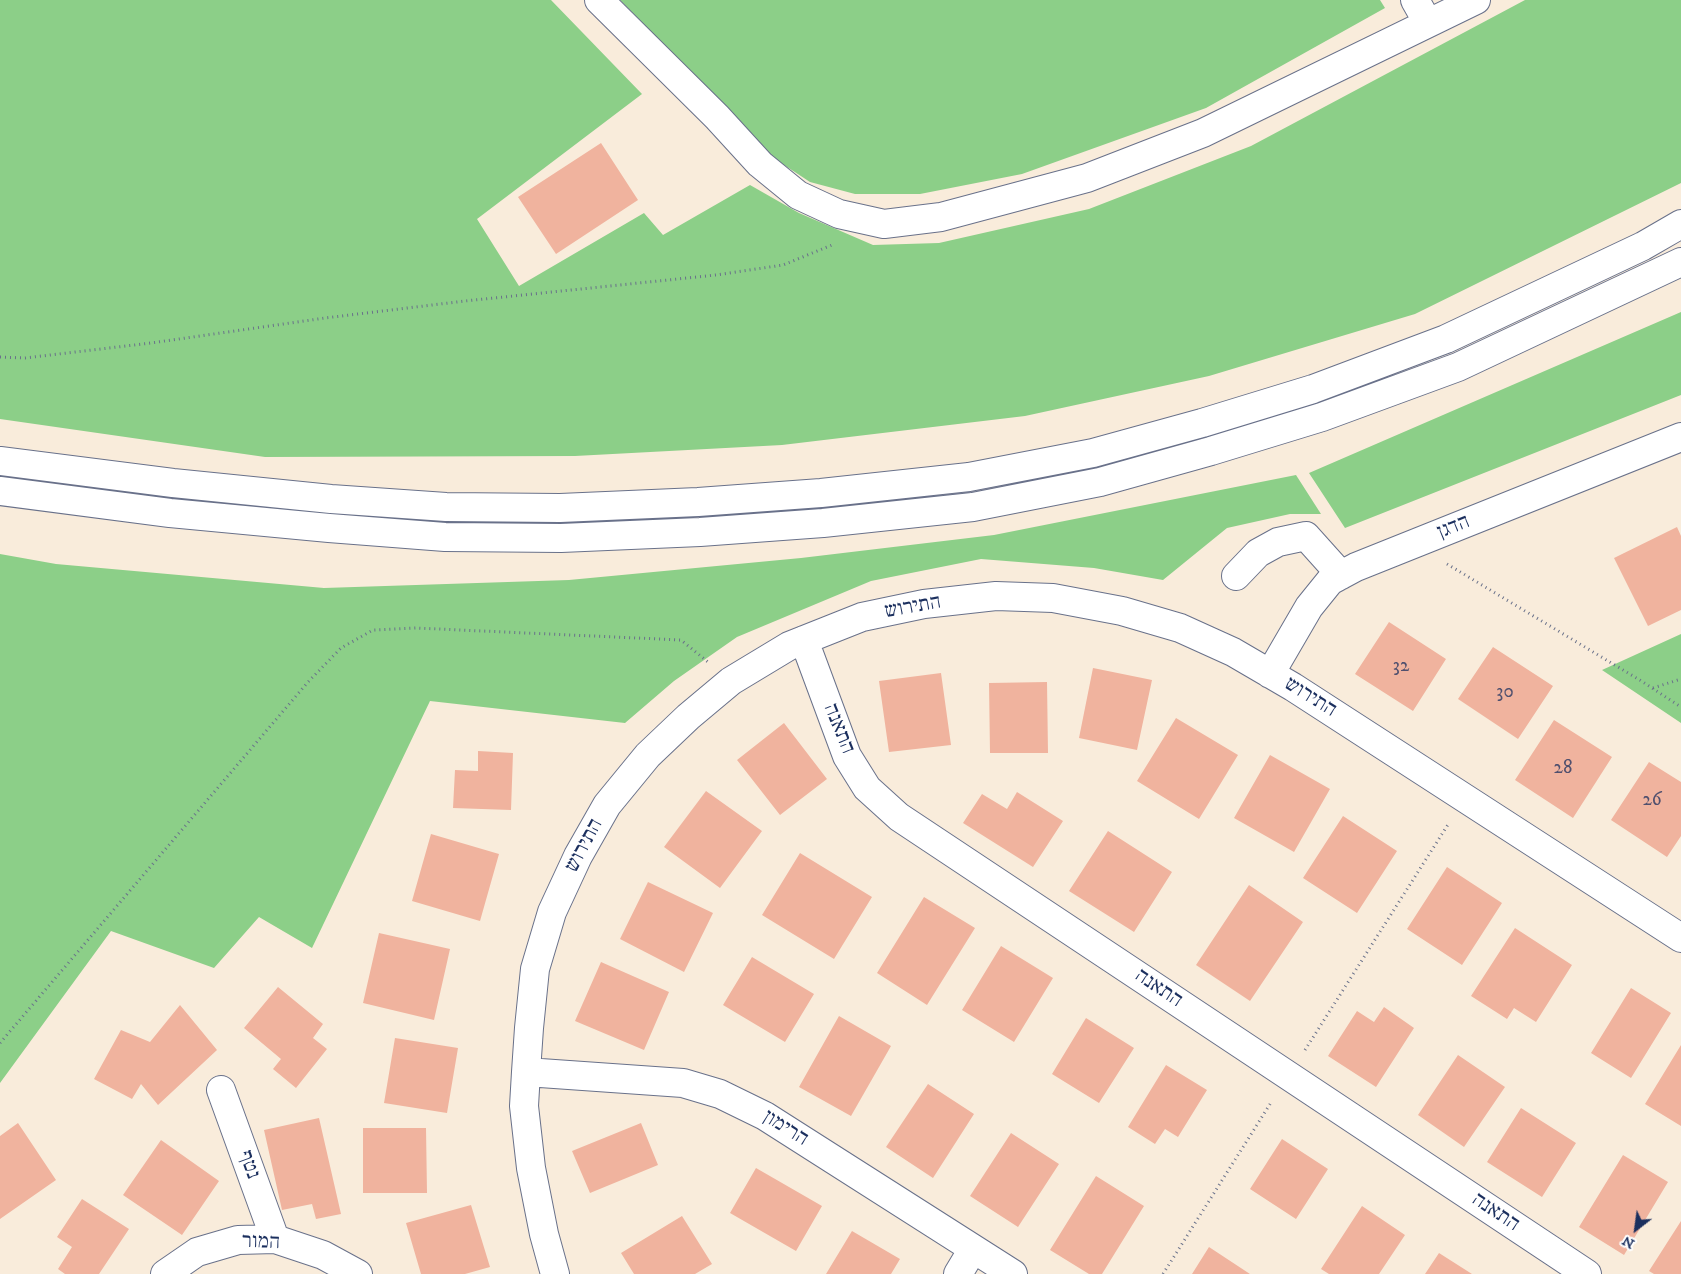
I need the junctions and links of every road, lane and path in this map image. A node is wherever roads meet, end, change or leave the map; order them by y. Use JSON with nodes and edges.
{"nodes":[{"id":1,"x":599,"y":0,"type":"edge"},
{"id":2,"x":1415,"y":0,"type":"edge"},
{"id":3,"x":1476,"y":0,"type":"edge"},
{"id":4,"x":1428,"y":23,"type":"junction"},
{"id":5,"x":1681,"y":224,"type":"edge"},
{"id":6,"x":838,"y":242,"type":"dead end"},
{"id":7,"x":1681,"y":262,"type":"edge"},
{"id":8,"x":0,"y":357,"type":"edge"},
{"id":9,"x":1681,"y":437,"type":"edge"},
{"id":10,"x":0,"y":461,"type":"edge"},
{"id":11,"x":0,"y":491,"type":"edge"},
{"id":12,"x":1414,"y":544,"type":"junction"},
{"id":13,"x":1341,"y":575,"type":"junction"},
{"id":14,"x":1236,"y":576,"type":"dead end"},
{"id":15,"x":804,"y":640,"type":"junction"},
{"id":16,"x":1270,"y":674,"type":"junction"},
{"id":17,"x":1681,"y":679,"type":"edge"},
{"id":18,"x":731,"y":681,"type":"junction"},
{"id":19,"x":1652,"y":688,"type":"junction"},
{"id":20,"x":1681,"y":707,"type":"edge"},
{"id":21,"x":1465,"y":798,"type":"junction"},
{"id":22,"x":1681,"y":938,"type":"edge"},
{"id":23,"x":0,"y":1043,"type":"edge"},
{"id":24,"x":526,"y":1072,"type":"junction"},
{"id":25,"x":1289,"y":1076,"type":"junction"},
{"id":26,"x":221,"y":1090,"type":"dead end"},
{"id":27,"x":275,"y":1239,"type":"junction"},
{"id":28,"x":973,"y":1249,"type":"junction"},
{"id":29,"x":165,"y":1274,"type":"edge"},
{"id":30,"x":358,"y":1274,"type":"edge"},
{"id":31,"x":555,"y":1274,"type":"edge"},
{"id":32,"x":958,"y":1274,"type":"edge"},
{"id":33,"x":1013,"y":1274,"type":"edge"},
{"id":34,"x":1163,"y":1274,"type":"edge"},
{"id":35,"x":1587,"y":1274,"type":"edge"}],
"edges":[{"from":1,"to":4,"type":"street"},
{"from":2,"to":4,"type":"street"},
{"from":3,"to":4,"type":"street"},
{"from":5,"to":10,"type":"street"},
{"from":6,"to":8,"type":"path"},
{"from":7,"to":11,"type":"street"},
{"from":9,"to":12,"type":"street","name":"הדגן"},
{"from":12,"to":13,"type":"street","name":"הדגן"},
{"from":12,"to":19,"type":"path"},
{"from":13,"to":14,"type":"street"},
{"from":13,"to":16,"type":"street","name":"הדגן"},
{"from":15,"to":16,"type":"street","name":"התירוש"},
{"from":15,"to":18,"type":"street","name":"התירוש"},
{"from":15,"to":25,"type":"street","name":"התאנה"},
{"from":16,"to":21,"type":"street","name":"התירוש"},
{"from":17,"to":19,"type":"path"},
{"from":18,"to":23,"type":"path"},
{"from":18,"to":24,"type":"street","name":"התירוש"},
{"from":19,"to":20,"type":"path"},
{"from":21,"to":22,"type":"street","name":"התירוש"},
{"from":21,"to":25,"type":"path"},
{"from":24,"to":28,"type":"street","name":"הרימון"},
{"from":24,"to":31,"type":"street","name":"התירוש"},
{"from":25,"to":34,"type":"path"},
{"from":25,"to":35,"type":"street","name":"התאנה"},
{"from":26,"to":27,"type":"street","name":"נטף"},
{"from":27,"to":29,"type":"street","name":"המור"},
{"from":27,"to":30,"type":"street","name":"המור"},
{"from":28,"to":32,"type":"street"},
{"from":28,"to":33,"type":"street","name":"הרימון"}]}
